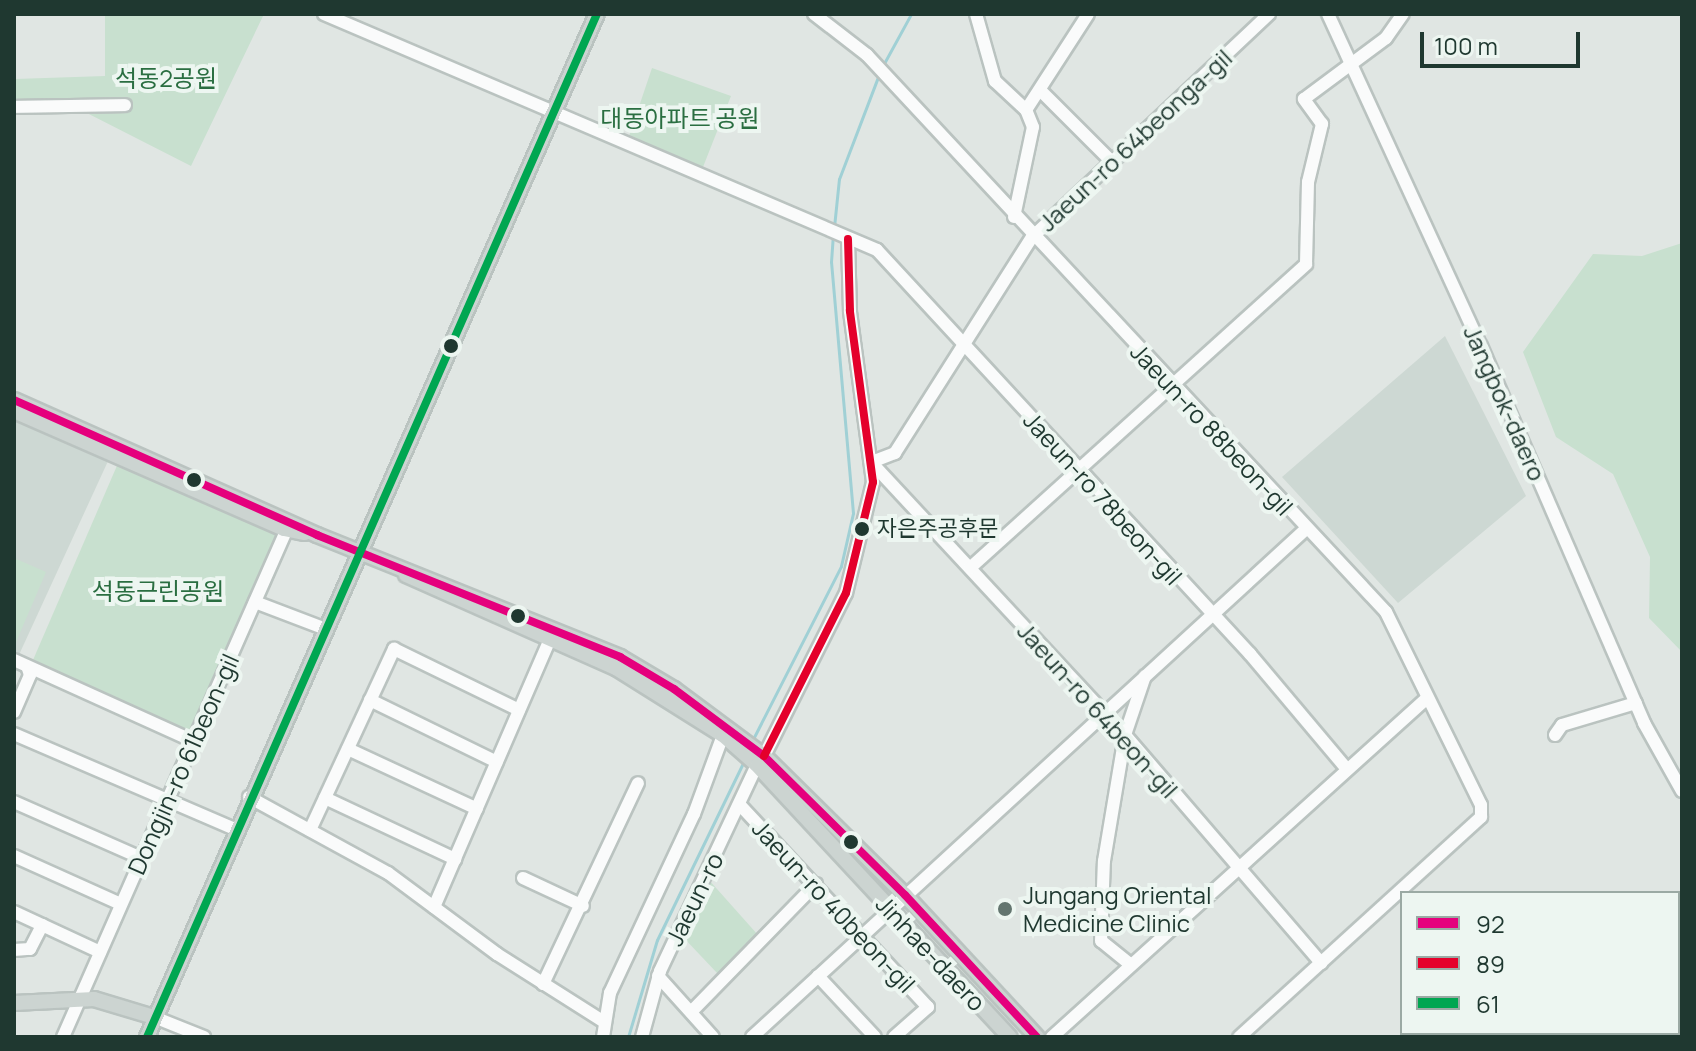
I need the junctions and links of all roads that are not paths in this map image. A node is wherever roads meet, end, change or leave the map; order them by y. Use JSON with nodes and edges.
{"nodes":[{"id":1,"x":324,"y":14,"type":"edge"},
{"id":2,"x":597,"y":14,"type":"edge"},
{"id":3,"x":814,"y":14,"type":"edge"},
{"id":4,"x":976,"y":14,"type":"edge"},
{"id":5,"x":1088,"y":14,"type":"edge"},
{"id":6,"x":1269,"y":14,"type":"edge"},
{"id":7,"x":1328,"y":14,"type":"edge"},
{"id":8,"x":1403,"y":14,"type":"edge"},
{"id":9,"x":1351,"y":64,"type":"junction"},
{"id":10,"x":1040,"y":90,"type":"junction"},
{"id":11,"x":125,"y":105,"type":"dead end"},
{"id":12,"x":14,"y":107,"type":"edge"},
{"id":13,"x":1026,"y":110,"type":"junction"},
{"id":14,"x":554,"y":111,"type":"junction"},
{"id":15,"x":1113,"y":163,"type":"junction"},
{"id":16,"x":1014,"y":217,"type":"junction"},
{"id":17,"x":1032,"y":237,"type":"junction"},
{"id":18,"x":848,"y":239,"type":"junction"},
{"id":19,"x":964,"y":345,"type":"junction"},
{"id":20,"x":1172,"y":387,"type":"junction"},
{"id":21,"x":14,"y":400,"type":"edge"},
{"id":22,"x":14,"y":411,"type":"edge"},
{"id":23,"x":871,"y":462,"type":"junction"},
{"id":24,"x":1078,"y":471,"type":"junction"},
{"id":25,"x":287,"y":529,"type":"junction"},
{"id":26,"x":1306,"y":529,"type":"junction"},
{"id":27,"x":317,"y":535,"type":"junction"},
{"id":28,"x":356,"y":551,"type":"junction"},
{"id":29,"x":395,"y":568,"type":"junction"},
{"id":30,"x":970,"y":568,"type":"junction"},
{"id":31,"x":255,"y":602,"type":"junction"},
{"id":32,"x":1210,"y":616,"type":"junction"},
{"id":33,"x":323,"y":628,"type":"junction"},
{"id":34,"x":550,"y":639,"type":"junction"},
{"id":35,"x":14,"y":660,"type":"edge"},
{"id":36,"x":27,"y":666,"type":"junction"},
{"id":37,"x":1145,"y":675,"type":"junction"},
{"id":38,"x":1427,"y":698,"type":"junction"},
{"id":39,"x":370,"y":700,"type":"junction"},
{"id":40,"x":1636,"y":703,"type":"junction"},
{"id":41,"x":519,"y":710,"type":"junction"},
{"id":42,"x":14,"y":712,"type":"edge"},
{"id":43,"x":1104,"y":713,"type":"junction"},
{"id":44,"x":14,"y":734,"type":"edge"},
{"id":45,"x":723,"y":735,"type":"junction"},
{"id":46,"x":1125,"y":735,"type":"junction"},
{"id":47,"x":1555,"y":735,"type":"dead end"},
{"id":48,"x":193,"y":741,"type":"junction"},
{"id":49,"x":738,"y":742,"type":"junction"},
{"id":50,"x":348,"y":749,"type":"junction"},
{"id":51,"x":759,"y":760,"type":"junction"},
{"id":52,"x":497,"y":762,"type":"junction"},
{"id":53,"x":1347,"y":769,"type":"junction"},
{"id":54,"x":638,"y":783,"type":"dead end"},
{"id":55,"x":1682,"y":791,"type":"edge"},
{"id":56,"x":249,"y":797,"type":"junction"},
{"id":57,"x":325,"y":798,"type":"junction"},
{"id":58,"x":167,"y":800,"type":"junction"},
{"id":59,"x":14,"y":802,"type":"edge"},
{"id":60,"x":740,"y":805,"type":"junction"},
{"id":61,"x":477,"y":809,"type":"junction"},
{"id":62,"x":235,"y":829,"type":"junction"},
{"id":63,"x":310,"y":830,"type":"junction"},
{"id":64,"x":14,"y":856,"type":"edge"},
{"id":65,"x":141,"y":858,"type":"junction"},
{"id":66,"x":455,"y":859,"type":"junction"},
{"id":67,"x":1236,"y":870,"type":"junction"},
{"id":68,"x":523,"y":878,"type":"dead end"},
{"id":69,"x":816,"y":884,"type":"junction"},
{"id":70,"x":905,"y":895,"type":"junction"},
{"id":71,"x":121,"y":904,"type":"junction"},
{"id":72,"x":583,"y":906,"type":"junction"},
{"id":73,"x":434,"y":907,"type":"junction"},
{"id":74,"x":889,"y":909,"type":"junction"},
{"id":75,"x":14,"y":912,"type":"edge"},
{"id":76,"x":42,"y":925,"type":"junction"},
{"id":77,"x":863,"y":933,"type":"junction"},
{"id":78,"x":14,"y":950,"type":"edge"},
{"id":79,"x":100,"y":952,"type":"junction"},
{"id":80,"x":1321,"y":963,"type":"junction"},
{"id":81,"x":1131,"y":965,"type":"junction"},
{"id":82,"x":658,"y":976,"type":"junction"},
{"id":83,"x":818,"y":976,"type":"junction"},
{"id":84,"x":543,"y":984,"type":"junction"},
{"id":85,"x":80,"y":998,"type":"junction"},
{"id":86,"x":14,"y":1003,"type":"edge"},
{"id":87,"x":691,"y":1012,"type":"junction"},
{"id":88,"x":154,"y":1017,"type":"junction"},
{"id":89,"x":604,"y":1022,"type":"junction"},
{"id":90,"x":63,"y":1037,"type":"edge"},
{"id":91,"x":147,"y":1037,"type":"edge"},
{"id":92,"x":204,"y":1037,"type":"edge"},
{"id":93,"x":603,"y":1037,"type":"edge"},
{"id":94,"x":642,"y":1037,"type":"edge"},
{"id":95,"x":713,"y":1037,"type":"edge"},
{"id":96,"x":752,"y":1037,"type":"edge"},
{"id":97,"x":875,"y":1037,"type":"edge"},
{"id":98,"x":894,"y":1037,"type":"edge"},
{"id":99,"x":1010,"y":1037,"type":"edge"},
{"id":100,"x":1037,"y":1037,"type":"edge"},
{"id":101,"x":1052,"y":1037,"type":"edge"},
{"id":102,"x":1239,"y":1037,"type":"edge"}],
"edges":[{"from":1,"to":14,"type":"street","name":"Jaeun-ro 78beon-gil"},
{"from":2,"to":14,"type":"main road"},
{"from":3,"to":16,"type":"street","name":"Jaeun-ro 88beon-gil"},
{"from":4,"to":13,"type":"street"},
{"from":5,"to":10,"type":"street"},
{"from":6,"to":15,"type":"street","name":"Jaeun-ro 64beonga-gil"},
{"from":7,"to":9,"type":"street","name":"Jangbok-daero"},
{"from":8,"to":9,"type":"street"},
{"from":9,"to":20,"type":"street"},
{"from":9,"to":40,"type":"street","name":"Jangbok-daero"},
{"from":10,"to":13,"type":"street"},
{"from":10,"to":15,"type":"street"},
{"from":11,"to":12,"type":"street"},
{"from":13,"to":16,"type":"street"},
{"from":14,"to":18,"type":"street","name":"Jaeun-ro 78beon-gil"},
{"from":14,"to":28,"type":"main road"},
{"from":15,"to":17,"type":"street","name":"Jaeun-ro 64beonga-gil"},
{"from":16,"to":17,"type":"street","name":"Jaeun-ro 88beon-gil"},
{"from":17,"to":19,"type":"street","name":"Jaeun-ro 64beonga-gil"},
{"from":17,"to":20,"type":"street","name":"Jaeun-ro 88beon-gil"},
{"from":18,"to":19,"type":"street","name":"Jaeun-ro 78beon-gil"},
{"from":18,"to":23,"type":"street","name":"Jaeun-ro"},
{"from":19,"to":23,"type":"street","name":"Jaeun-ro 64beonga-gil"},
{"from":19,"to":24,"type":"street","name":"Jaeun-ro 78beon-gil"},
{"from":20,"to":24,"type":"street"},
{"from":20,"to":26,"type":"street","name":"Jaeun-ro 88beon-gil"},
{"from":21,"to":27,"type":"main road"},
{"from":22,"to":25,"type":"main road"},
{"from":23,"to":30,"type":"street","name":"Jaeun-ro 64beon-gil"},
{"from":23,"to":51,"type":"street","name":"Jaeun-ro"},
{"from":24,"to":30,"type":"street"},
{"from":24,"to":32,"type":"street","name":"Jaeun-ro 78beon-gil"},
{"from":25,"to":27,"type":"main road"},
{"from":25,"to":31,"type":"street","name":"Dongjin-ro 61beon-gil"},
{"from":26,"to":32,"type":"street"},
{"from":26,"to":38,"type":"street","name":"Jaeun-ro 88beon-gil"},
{"from":27,"to":28,"type":"main road"},
{"from":28,"to":29,"type":"main road"},
{"from":28,"to":33,"type":"main road"},
{"from":29,"to":34,"type":"main road"},
{"from":29,"to":49,"type":"main road"},
{"from":30,"to":43,"type":"street","name":"Jaeun-ro 64beon-gil"},
{"from":31,"to":33,"type":"street"},
{"from":31,"to":48,"type":"street","name":"Dongjin-ro 61beon-gil"},
{"from":32,"to":37,"type":"street"},
{"from":32,"to":53,"type":"street","name":"Jaeun-ro 78beon-gil"},
{"from":33,"to":56,"type":"main road"},
{"from":34,"to":41,"type":"street"},
{"from":34,"to":45,"type":"main road"},
{"from":35,"to":36,"type":"street"},
{"from":36,"to":42,"type":"street"},
{"from":36,"to":48,"type":"street"},
{"from":37,"to":43,"type":"street"},
{"from":37,"to":46,"type":"street"},
{"from":38,"to":53,"type":"street"},
{"from":38,"to":80,"type":"street","name":"Jaeun-ro 88beon-gil"},
{"from":39,"to":41,"type":"street"},
{"from":39,"to":50,"type":"street"},
{"from":39,"to":52,"type":"street"},
{"from":40,"to":47,"type":"street"},
{"from":40,"to":55,"type":"street","name":"Jangbok-daero"},
{"from":41,"to":52,"type":"street"},
{"from":43,"to":46,"type":"street","name":"Jaeun-ro 64beon-gil"},
{"from":43,"to":70,"type":"street"},
{"from":44,"to":58,"type":"street"},
{"from":45,"to":49,"type":"main road"},
{"from":45,"to":89,"type":"street"},
{"from":46,"to":67,"type":"street","name":"Jaeun-ro 64beon-gil"},
{"from":46,"to":81,"type":"street"},
{"from":48,"to":58,"type":"street","name":"Dongjin-ro 61beon-gil"},
{"from":49,"to":51,"type":"main road"},
{"from":50,"to":57,"type":"street"},
{"from":50,"to":61,"type":"street"},
{"from":51,"to":60,"type":"street","name":"Jaeun-ro"},
{"from":51,"to":70,"type":"main road","name":"Jinhae-daero"},
{"from":51,"to":74,"type":"main road","name":"Jinhae-daero"},
{"from":52,"to":61,"type":"street"},
{"from":53,"to":67,"type":"street"},
{"from":54,"to":72,"type":"street"},
{"from":56,"to":62,"type":"main road"},
{"from":56,"to":63,"type":"street"},
{"from":57,"to":63,"type":"street"},
{"from":57,"to":66,"type":"street"},
{"from":58,"to":62,"type":"street"},
{"from":58,"to":65,"type":"street","name":"Dongjin-ro 61beon-gil"},
{"from":59,"to":65,"type":"street"},
{"from":60,"to":69,"type":"street","name":"Jaeun-ro 40beon-gil"},
{"from":60,"to":82,"type":"street","name":"Jaeun-ro"},
{"from":61,"to":66,"type":"street"},
{"from":62,"to":88,"type":"main road"},
{"from":63,"to":73,"type":"street"},
{"from":64,"to":71,"type":"street"},
{"from":65,"to":71,"type":"street","name":"Dongjin-ro 61beon-gil"},
{"from":66,"to":73,"type":"street"},
{"from":67,"to":80,"type":"street","name":"Jaeun-ro 64beon-gil"},
{"from":67,"to":81,"type":"street"},
{"from":68,"to":72,"type":"street"},
{"from":69,"to":77,"type":"street","name":"Jaeun-ro 40beon-gil"},
{"from":69,"to":87,"type":"street"},
{"from":70,"to":74,"type":"street"},
{"from":70,"to":100,"type":"main road","name":"Jinhae-daero"},
{"from":71,"to":79,"type":"street","name":"Dongjin-ro 61beon-gil"},
{"from":72,"to":84,"type":"street"},
{"from":73,"to":84,"type":"street"},
{"from":74,"to":77,"type":"street"},
{"from":74,"to":99,"type":"main road","name":"Jinhae-daero"},
{"from":75,"to":76,"type":"street"},
{"from":76,"to":78,"type":"street"},
{"from":76,"to":79,"type":"street"},
{"from":77,"to":83,"type":"street"},
{"from":77,"to":98,"type":"street","name":"Jaeun-ro 40beon-gil"},
{"from":79,"to":85,"type":"street","name":"Dongjin-ro 61beon-gil"},
{"from":80,"to":102,"type":"street"},
{"from":81,"to":101,"type":"street"},
{"from":82,"to":87,"type":"street"},
{"from":82,"to":94,"type":"street","name":"Jaeun-ro"},
{"from":83,"to":96,"type":"street"},
{"from":83,"to":97,"type":"street"},
{"from":84,"to":89,"type":"street"},
{"from":85,"to":86,"type":"main road"},
{"from":85,"to":88,"type":"main road"},
{"from":85,"to":90,"type":"street","name":"Dongjin-ro 61beon-gil"},
{"from":87,"to":95,"type":"street"},
{"from":88,"to":91,"type":"main road"},
{"from":88,"to":92,"type":"street"},
{"from":89,"to":93,"type":"street"}]}
